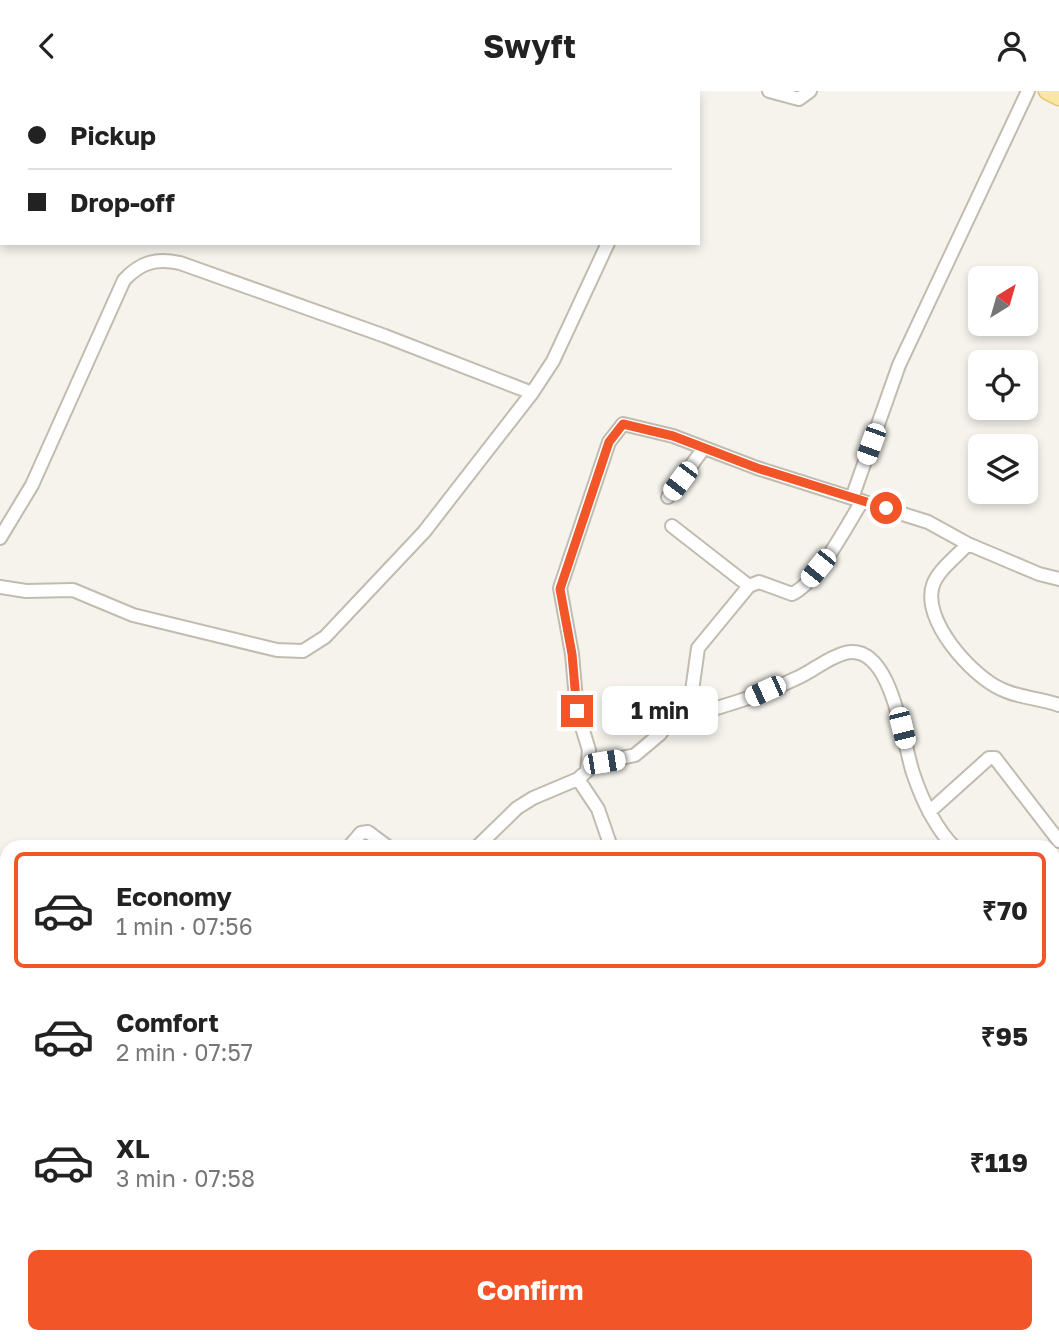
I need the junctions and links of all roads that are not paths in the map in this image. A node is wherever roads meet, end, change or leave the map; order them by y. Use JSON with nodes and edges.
{"nodes":[{"id":1,"x":769,"y":91,"type":"edge"},
{"id":2,"x":810,"y":91,"type":"edge"},
{"id":3,"x":1028,"y":91,"type":"edge"},
{"id":4,"x":1047,"y":91,"type":"edge"},
{"id":5,"x":1059,"y":97,"type":"edge"},
{"id":6,"x":607,"y":245,"type":"edge"},
{"id":7,"x":532,"y":393,"type":"junction"},
{"id":8,"x":704,"y":448,"type":"junction"},
{"id":9,"x":668,"y":497,"type":"dead end"},
{"id":10,"x":857,"y":500,"type":"junction"},
{"id":11,"x":672,"y":526,"type":"dead end"},
{"id":12,"x":0,"y":538,"type":"edge"},
{"id":13,"x":968,"y":544,"type":"junction"},
{"id":14,"x":1059,"y":579,"type":"edge"},
{"id":15,"x":749,"y":586,"type":"junction"},
{"id":16,"x":0,"y":587,"type":"edge"},
{"id":17,"x":1059,"y":705,"type":"edge"},
{"id":18,"x":670,"y":720,"type":"junction"},
{"id":19,"x":589,"y":765,"type":"junction"},
{"id":20,"x":578,"y":779,"type":"junction"},
{"id":21,"x":929,"y":812,"type":"junction"},
{"id":22,"x":355,"y":840,"type":"edge"},
{"id":23,"x":379,"y":840,"type":"edge"},
{"id":24,"x":484,"y":840,"type":"edge"},
{"id":25,"x":609,"y":840,"type":"edge"},
{"id":26,"x":949,"y":840,"type":"edge"},
{"id":27,"x":1058,"y":840,"type":"edge"}],
"edges":[{"from":1,"to":2,"type":"street"},
{"from":3,"to":10,"type":"street"},
{"from":4,"to":5,"type":"main road"},
{"from":6,"to":7,"type":"street"},
{"from":7,"to":12,"type":"street"},
{"from":7,"to":16,"type":"street"},
{"from":8,"to":9,"type":"street"},
{"from":8,"to":10,"type":"street"},
{"from":8,"to":19,"type":"street"},
{"from":10,"to":13,"type":"street"},
{"from":10,"to":15,"type":"street"},
{"from":11,"to":15,"type":"street"},
{"from":13,"to":14,"type":"street"},
{"from":13,"to":17,"type":"street"},
{"from":15,"to":18,"type":"street"},
{"from":18,"to":19,"type":"street"},
{"from":18,"to":21,"type":"street"},
{"from":19,"to":20,"type":"street"},
{"from":20,"to":24,"type":"street"},
{"from":20,"to":25,"type":"street"},
{"from":21,"to":26,"type":"street"},
{"from":21,"to":27,"type":"street"},
{"from":22,"to":23,"type":"street"}]}
